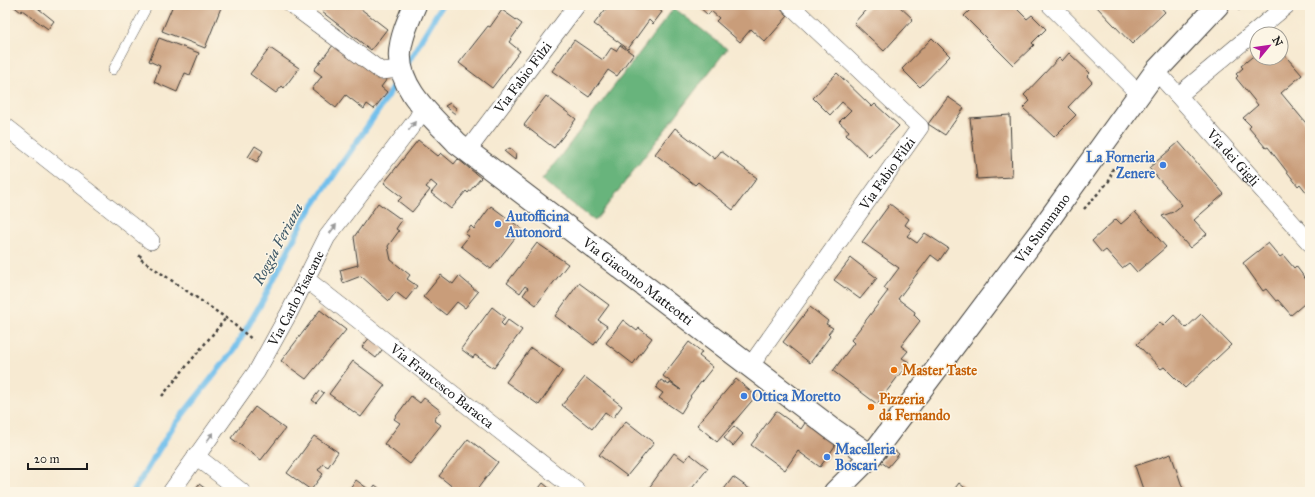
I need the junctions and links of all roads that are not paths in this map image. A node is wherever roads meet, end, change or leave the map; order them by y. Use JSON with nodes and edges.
{"nodes":[{"id":1,"x":148,"y":5,"type":"edge"},
{"id":2,"x":292,"y":5,"type":"edge"},
{"id":3,"x":415,"y":5,"type":"edge"},
{"id":4,"x":577,"y":5,"type":"edge"},
{"id":5,"x":790,"y":5,"type":"edge"},
{"id":6,"x":1050,"y":5,"type":"edge"},
{"id":7,"x":1218,"y":5,"type":"edge"},
{"id":8,"x":1287,"y":5,"type":"edge"},
{"id":9,"x":401,"y":69,"type":"junction"},
{"id":10,"x":113,"y":70,"type":"dead end"},
{"id":11,"x":1156,"y":72,"type":"junction"},
{"id":12,"x":1138,"y":94,"type":"junction"},
{"id":13,"x":1179,"y":95,"type":"junction"},
{"id":14,"x":419,"y":101,"type":"junction"},
{"id":15,"x":5,"y":126,"type":"edge"},
{"id":16,"x":468,"y":150,"type":"junction"},
{"id":17,"x":151,"y":241,"type":"road end"},
{"id":18,"x":1310,"y":243,"type":"edge"},
{"id":19,"x":306,"y":279,"type":"junction"},
{"id":20,"x":751,"y":365,"type":"junction"},
{"id":21,"x":196,"y":456,"type":"junction"},
{"id":22,"x":871,"y":456,"type":"junction"},
{"id":23,"x":172,"y":492,"type":"edge"},
{"id":24,"x":242,"y":492,"type":"edge"},
{"id":25,"x":578,"y":492,"type":"edge"},
{"id":26,"x":836,"y":492,"type":"edge"}],
"edges":[{"from":1,"to":10,"type":"lane"},
{"from":2,"to":9,"type":"street"},
{"from":3,"to":9,"type":"street","name":"Via Giacomo Matteotti"},
{"from":4,"to":16,"type":"street","name":"Via Fabio Filzi"},
{"from":5,"to":20,"type":"street","name":"Via Fabio Filzi"},
{"from":6,"to":12,"type":"street"},
{"from":7,"to":11,"type":"street","name":"Via Summano"},
{"from":8,"to":13,"type":"street"},
{"from":9,"to":14,"type":"street","name":"Via Giacomo Matteotti"},
{"from":11,"to":12,"type":"street","name":"Via Summano"},
{"from":11,"to":13,"type":"street","name":"Via dei Gigli"},
{"from":12,"to":22,"type":"street","name":"Via Summano"},
{"from":13,"to":18,"type":"street","name":"Via dei Gigli"},
{"from":14,"to":16,"type":"street","name":"Via Giacomo Matteotti"},
{"from":19,"to":14,"type":"street","name":"Via Carlo Pisacane","one_way":true},
{"from":15,"to":17,"type":"street"},
{"from":16,"to":20,"type":"street","name":"Via Giacomo Matteotti"},
{"from":21,"to":19,"type":"street","name":"Via Carlo Pisacane","one_way":true},
{"from":19,"to":25,"type":"street","name":"Via Francesco Baracca"},
{"from":20,"to":22,"type":"street","name":"Via Giacomo Matteotti"},
{"from":21,"to":23,"type":"street","name":"Via Carlo Pisacane"},
{"from":21,"to":24,"type":"street"},
{"from":22,"to":26,"type":"street","name":"Via Summano"}]}
